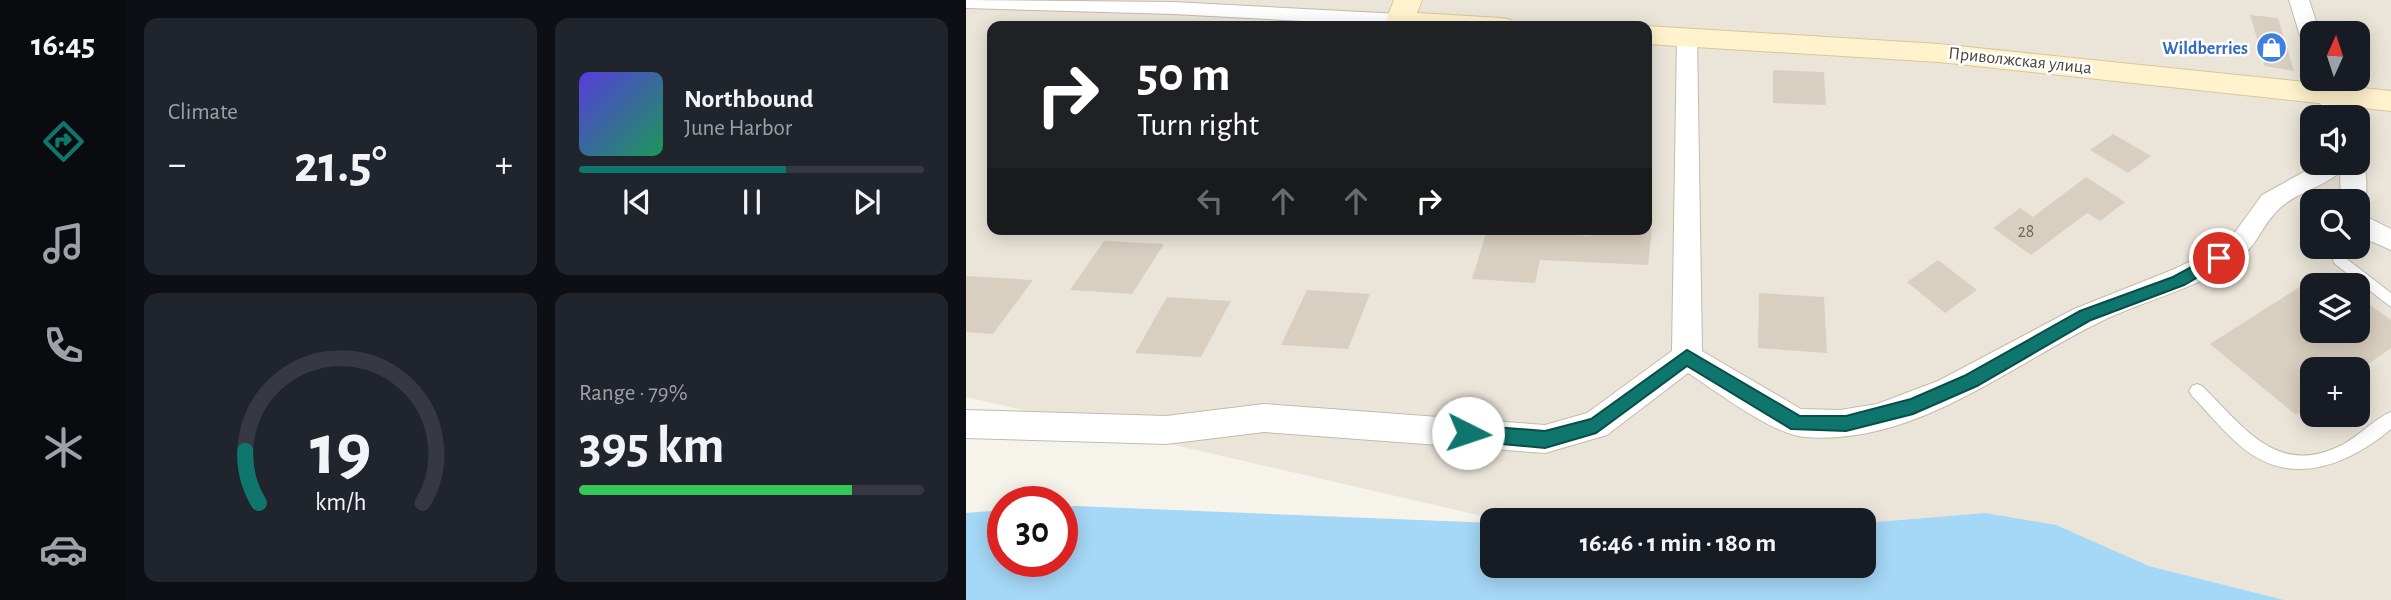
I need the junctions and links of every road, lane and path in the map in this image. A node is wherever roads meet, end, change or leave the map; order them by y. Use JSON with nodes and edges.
{"nodes":[{"id":1,"x":2299,"y":0,"type":"edge"},
{"id":2,"x":966,"y":2,"type":"edge"},
{"id":3,"x":1404,"y":10,"type":"edge"},
{"id":4,"x":1471,"y":21,"type":"edge"},
{"id":5,"x":2306,"y":21,"type":"edge"},
{"id":6,"x":1652,"y":35,"type":"edge"},
{"id":7,"x":1687,"y":37,"type":"junction"},
{"id":8,"x":2329,"y":97,"type":"edge"},
{"id":9,"x":2391,"y":101,"type":"edge"},
{"id":10,"x":2321,"y":175,"type":"edge"},
{"id":11,"x":2370,"y":231,"type":"edge"},
{"id":12,"x":2391,"y":240,"type":"edge"},
{"id":13,"x":2340,"y":259,"type":"edge"},
{"id":14,"x":2391,"y":300,"type":"edge"},
{"id":15,"x":1687,"y":357,"type":"junction"},
{"id":16,"x":2197,"y":391,"type":"dead end"},
{"id":17,"x":2391,"y":419,"type":"edge"},
{"id":18,"x":966,"y":424,"type":"edge"}],
"edges":[{"from":1,"to":5,"type":"street"},
{"from":2,"to":3,"type":"street"},
{"from":3,"to":4,"type":"main road"},
{"from":6,"to":7,"type":"main road","name":"Приволжская улица"},
{"from":7,"to":8,"type":"main road","name":"Приволжская улица"},
{"from":7,"to":15,"type":"street"},
{"from":8,"to":9,"type":"main road","name":"Приволжская улица"},
{"from":10,"to":15,"type":"street"},
{"from":11,"to":12,"type":"street"},
{"from":13,"to":14,"type":"lane"},
{"from":15,"to":18,"type":"street"},
{"from":16,"to":17,"type":"lane"}]}
